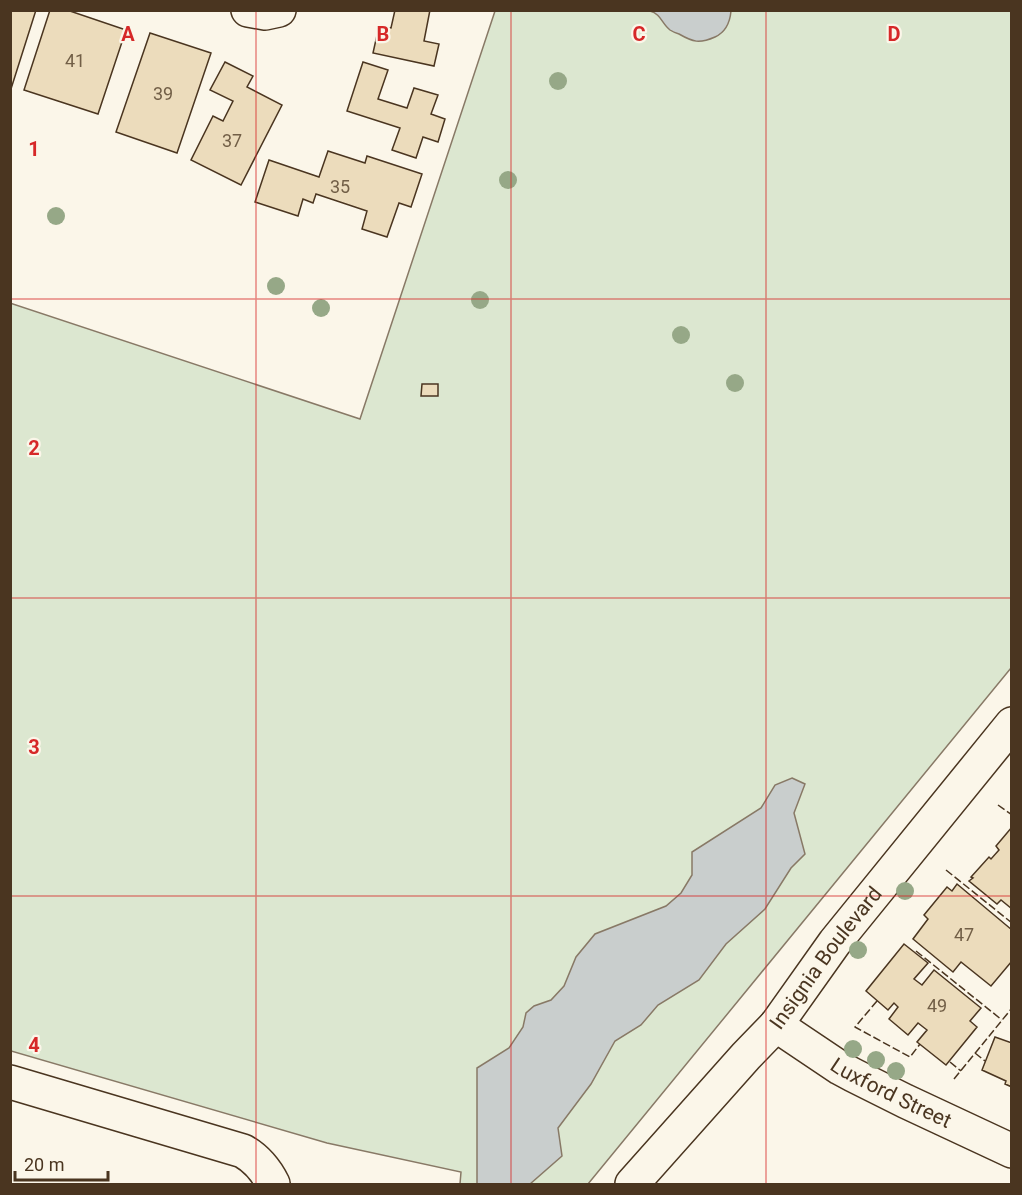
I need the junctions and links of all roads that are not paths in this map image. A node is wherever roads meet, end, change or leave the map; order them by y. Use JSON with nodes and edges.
{"nodes":[{"id":1,"x":248,"y":10,"type":"edge"},
{"id":2,"x":279,"y":10,"type":"edge"},
{"id":3,"x":1011,"y":724,"type":"edge"},
{"id":4,"x":776,"y":1025,"type":"junction"},
{"id":5,"x":10,"y":1082,"type":"edge"},
{"id":6,"x":1011,"y":1151,"type":"edge"},
{"id":7,"x":273,"y":1185,"type":"edge"},
{"id":8,"x":632,"y":1185,"type":"edge"}],
"edges":[{"from":1,"to":2,"type":"street"},
{"from":3,"to":4,"type":"street","name":"Insignia Boulevard"},
{"from":4,"to":6,"type":"street","name":"Luxford Street"},
{"from":4,"to":8,"type":"street","name":"Insignia Boulevard"},
{"from":5,"to":7,"type":"street"}]}
